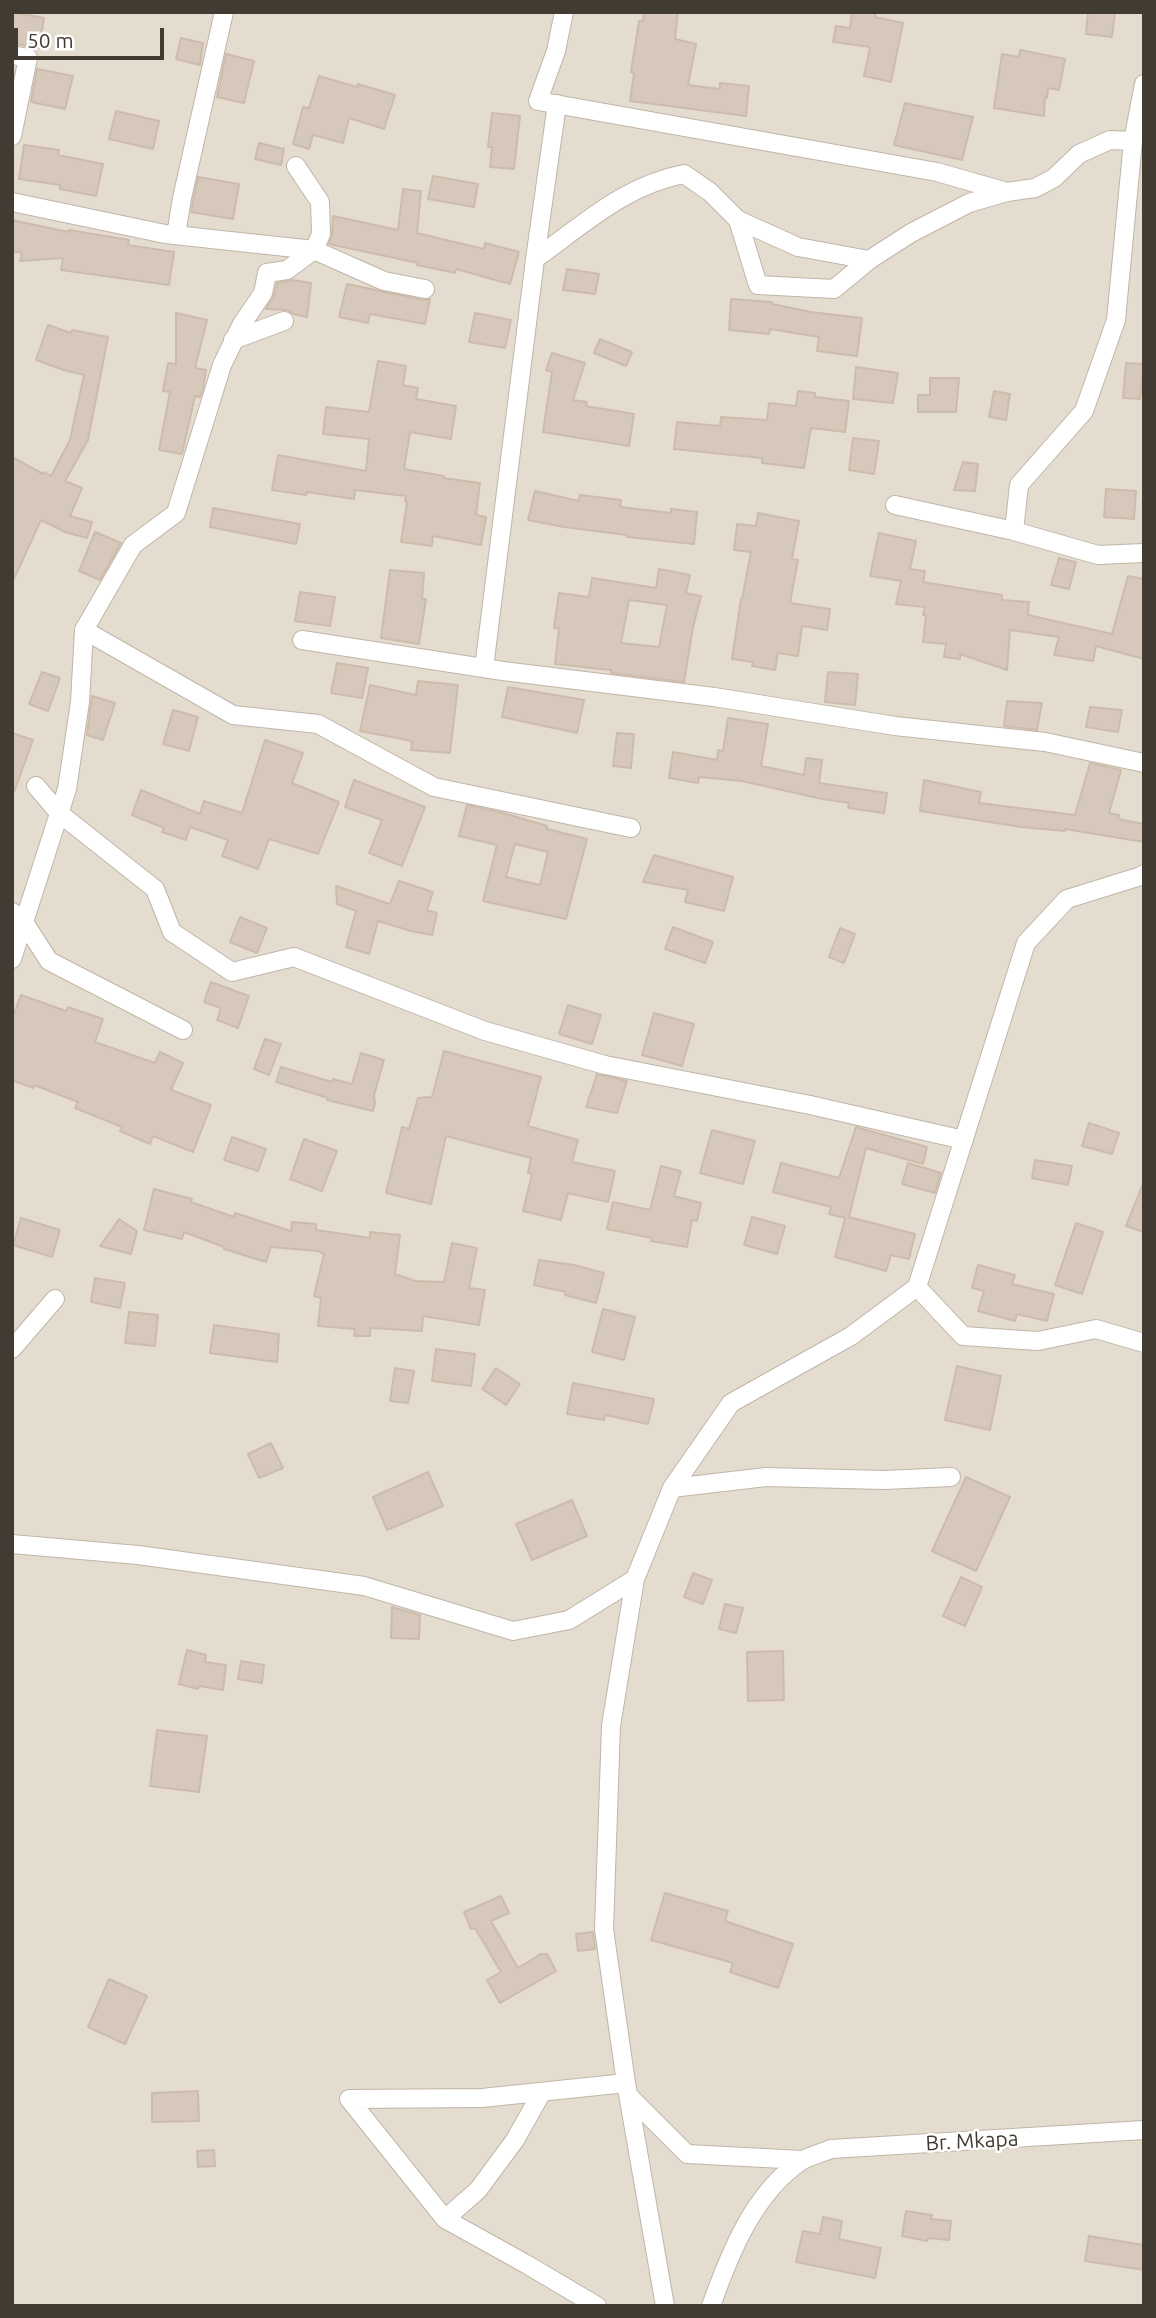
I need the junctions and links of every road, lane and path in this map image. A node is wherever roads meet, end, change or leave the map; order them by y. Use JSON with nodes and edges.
{"nodes":[{"id":1,"x":224,"y":12,"type":"edge"},
{"id":2,"x":564,"y":12,"type":"edge"},
{"id":3,"x":12,"y":55,"type":"edge"},
{"id":4,"x":1144,"y":83,"type":"edge"},
{"id":5,"x":557,"y":104,"type":"junction"},
{"id":6,"x":12,"y":136,"type":"edge"},
{"id":7,"x":1133,"y":141,"type":"junction"},
{"id":8,"x":296,"y":166,"type":"dead end"},
{"id":9,"x":1007,"y":192,"type":"junction"},
{"id":10,"x":12,"y":202,"type":"edge"},
{"id":11,"x":738,"y":220,"type":"junction"},
{"id":12,"x":176,"y":235,"type":"junction"},
{"id":13,"x":314,"y":250,"type":"junction"},
{"id":14,"x":535,"y":259,"type":"junction"},
{"id":15,"x":869,"y":260,"type":"junction"},
{"id":16,"x":425,"y":289,"type":"dead end"},
{"id":17,"x":284,"y":321,"type":"dead end"},
{"id":18,"x":233,"y":340,"type":"junction"},
{"id":19,"x":895,"y":505,"type":"dead end"},
{"id":20,"x":1014,"y":531,"type":"junction"},
{"id":21,"x":1144,"y":553,"type":"edge"},
{"id":22,"x":84,"y":630,"type":"junction"},
{"id":23,"x":302,"y":640,"type":"dead end"},
{"id":24,"x":484,"y":668,"type":"junction"},
{"id":25,"x":1144,"y":762,"type":"edge"},
{"id":26,"x":36,"y":786,"type":"dead end"},
{"id":27,"x":59,"y":813,"type":"junction"},
{"id":28,"x":631,"y":828,"type":"dead end"},
{"id":29,"x":1144,"y":874,"type":"edge"},
{"id":30,"x":18,"y":917,"type":"edge"},
{"id":31,"x":12,"y":959,"type":"edge"},
{"id":32,"x":183,"y":1030,"type":"dead end"},
{"id":33,"x":964,"y":1140,"type":"junction"},
{"id":34,"x":917,"y":1287,"type":"junction"},
{"id":35,"x":55,"y":1299,"type":"dead end"},
{"id":36,"x":1144,"y":1343,"type":"edge"},
{"id":37,"x":12,"y":1349,"type":"edge"},
{"id":38,"x":951,"y":1477,"type":"dead end"},
{"id":39,"x":672,"y":1488,"type":"junction"},
{"id":40,"x":12,"y":1544,"type":"edge"},
{"id":41,"x":635,"y":1579,"type":"junction"},
{"id":42,"x":628,"y":2090,"type":"junction"},
{"id":43,"x":542,"y":2092,"type":"junction"},
{"id":44,"x":1144,"y":2130,"type":"edge"},
{"id":45,"x":802,"y":2160,"type":"junction"},
{"id":46,"x":445,"y":2219,"type":"junction"},
{"id":47,"x":597,"y":2306,"type":"edge"},
{"id":48,"x":665,"y":2306,"type":"edge"},
{"id":49,"x":711,"y":2306,"type":"edge"}],
"edges":[{"from":1,"to":12,"type":"street"},
{"from":2,"to":5,"type":"street"},
{"from":3,"to":6,"type":"street"},
{"from":4,"to":7,"type":"street"},
{"from":5,"to":9,"type":"street"},
{"from":5,"to":14,"type":"street"},
{"from":7,"to":9,"type":"street"},
{"from":7,"to":20,"type":"street"},
{"from":8,"to":13,"type":"street"},
{"from":9,"to":15,"type":"street"},
{"from":10,"to":12,"type":"street"},
{"from":11,"to":14,"type":"street"},
{"from":11,"to":15,"type":"street"},
{"from":11,"to":15,"type":"street"},
{"from":12,"to":13,"type":"street"},
{"from":13,"to":16,"type":"street"},
{"from":13,"to":18,"type":"street"},
{"from":14,"to":24,"type":"street"},
{"from":17,"to":18,"type":"street"},
{"from":18,"to":22,"type":"street"},
{"from":19,"to":20,"type":"street"},
{"from":20,"to":21,"type":"street"},
{"from":22,"to":27,"type":"street"},
{"from":22,"to":28,"type":"street"},
{"from":23,"to":24,"type":"street"},
{"from":24,"to":25,"type":"street"},
{"from":26,"to":27,"type":"street"},
{"from":27,"to":30,"type":"street"},
{"from":27,"to":33,"type":"street"},
{"from":29,"to":33,"type":"street"},
{"from":30,"to":31,"type":"street"},
{"from":30,"to":32,"type":"street"},
{"from":33,"to":34,"type":"street"},
{"from":34,"to":36,"type":"street"},
{"from":34,"to":39,"type":"street"},
{"from":35,"to":37,"type":"street"},
{"from":38,"to":39,"type":"street"},
{"from":39,"to":41,"type":"street"},
{"from":40,"to":41,"type":"street"},
{"from":41,"to":42,"type":"street"},
{"from":42,"to":43,"type":"street"},
{"from":42,"to":45,"type":"street"},
{"from":42,"to":48,"type":"street"},
{"from":43,"to":46,"type":"street"},
{"from":43,"to":46,"type":"street"},
{"from":44,"to":45,"type":"street","name":"Br. Mkapa"},
{"from":45,"to":49,"type":"street"},
{"from":46,"to":47,"type":"street"}]}
